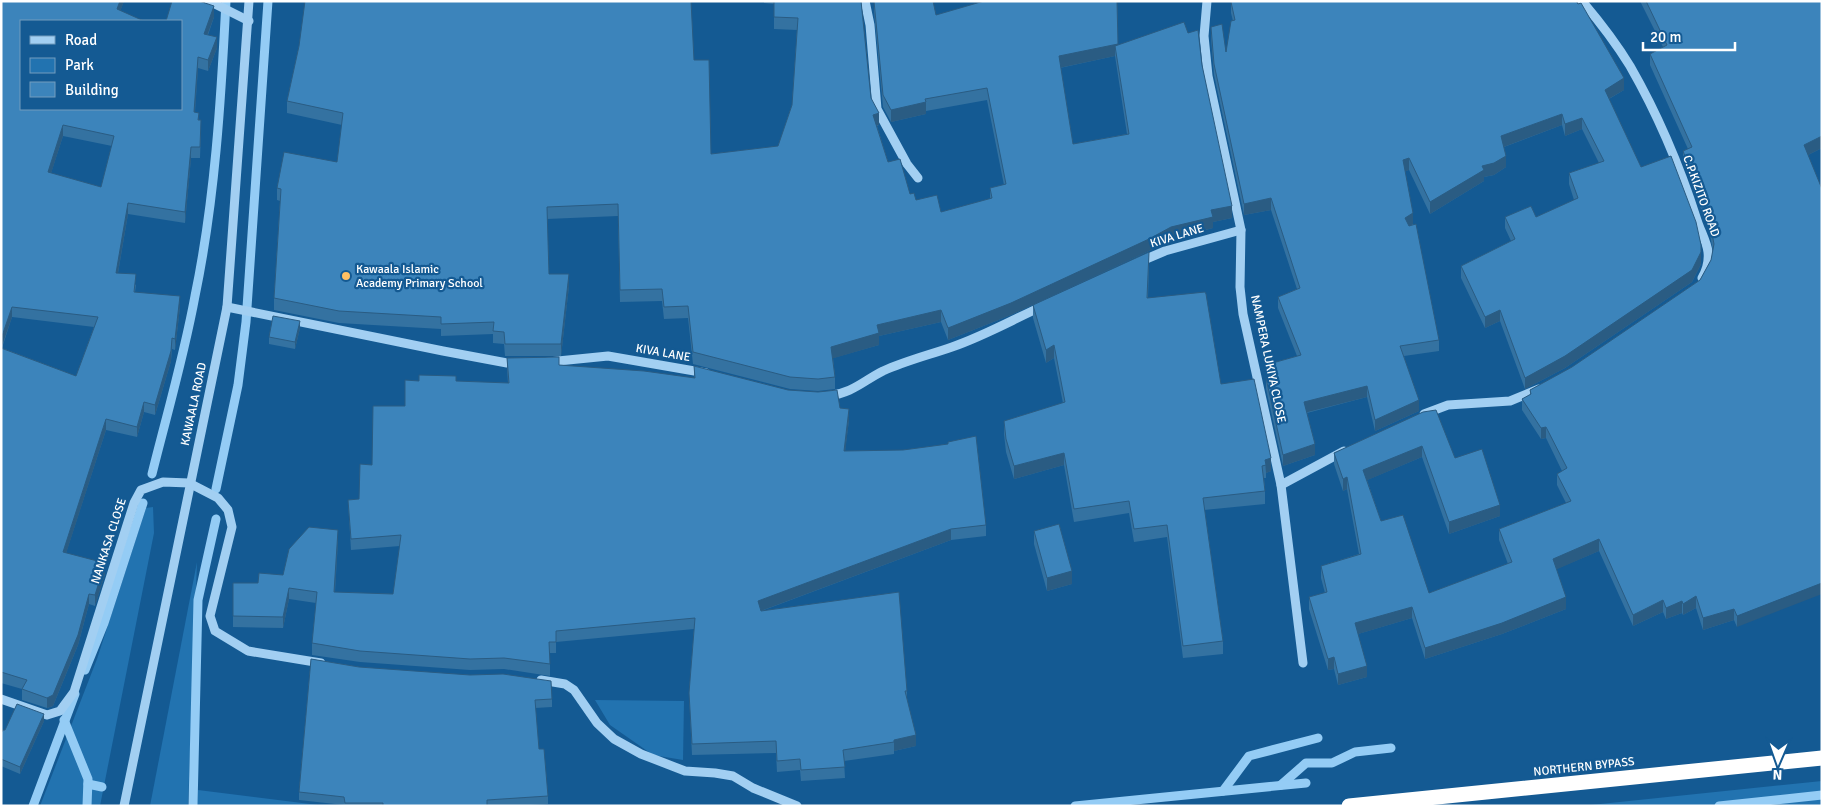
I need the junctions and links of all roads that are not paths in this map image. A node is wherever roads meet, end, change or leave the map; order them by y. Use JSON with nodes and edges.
{"nodes":[{"id":1,"x":208,"y":1,"type":"edge"},
{"id":2,"x":250,"y":1,"type":"edge"},
{"id":3,"x":865,"y":1,"type":"edge"},
{"id":4,"x":1207,"y":1,"type":"edge"},
{"id":5,"x":1582,"y":1,"type":"edge"},
{"id":6,"x":249,"y":21,"type":"junction"},
{"id":7,"x":918,"y":178,"type":"dead end"},
{"id":8,"x":1241,"y":230,"type":"junction"},
{"id":9,"x":1130,"y":266,"type":"edge"},
{"id":10,"x":1696,"y":286,"type":"edge"},
{"id":11,"x":1048,"y":303,"type":"edge"},
{"id":12,"x":227,"y":307,"type":"junction"},
{"id":13,"x":717,"y":376,"type":"edge"},
{"id":14,"x":1544,"y":386,"type":"edge"},
{"id":15,"x":818,"y":397,"type":"edge"},
{"id":16,"x":1413,"y":419,"type":"edge"},
{"id":17,"x":1352,"y":447,"type":"edge"},
{"id":18,"x":189,"y":483,"type":"junction"},
{"id":19,"x":1281,"y":485,"type":"junction"},
{"id":20,"x":1303,"y":663,"type":"dead end"},
{"id":21,"x":333,"y":664,"type":"edge"},
{"id":22,"x":528,"y":679,"type":"edge"},
{"id":23,"x":1,"y":699,"type":"edge"},
{"id":24,"x":1822,"y":758,"type":"edge"},
{"id":25,"x":124,"y":806,"type":"edge"},
{"id":26,"x":798,"y":806,"type":"edge"},
{"id":27,"x":1349,"y":806,"type":"edge"}],
"edges":[{"from":1,"to":6,"type":"street"},
{"from":2,"to":6,"type":"street","name":"KAWAALA ROAD"},
{"from":3,"to":7,"type":"street"},
{"from":4,"to":8,"type":"street","name":"NAMPERA LUKIYA CLOSE"},
{"from":5,"to":10,"type":"street","name":"C.P.KIZITO ROAD"},
{"from":6,"to":12,"type":"street","name":"KAWAALA ROAD"},
{"from":8,"to":9,"type":"street","name":"KIVA LANE"},
{"from":8,"to":19,"type":"street","name":"NAMPERA LUKIYA CLOSE"},
{"from":11,"to":15,"type":"street"},
{"from":12,"to":13,"type":"street","name":"KIVA LANE"},
{"from":12,"to":18,"type":"street","name":"KAWAALA ROAD"},
{"from":14,"to":16,"type":"street"},
{"from":17,"to":19,"type":"street"},
{"from":18,"to":21,"type":"street","name":"NANKASA CLOSE"},
{"from":18,"to":23,"type":"street","name":"NANKASA CLOSE"},
{"from":18,"to":25,"type":"street","name":"KAWAALA ROAD"},
{"from":19,"to":20,"type":"street","name":"NAMPERA LUKIYA CLOSE"},
{"from":22,"to":26,"type":"street"},
{"from":24,"to":27,"type":"highway","name":"NORTHERN BYPASS"}]}
